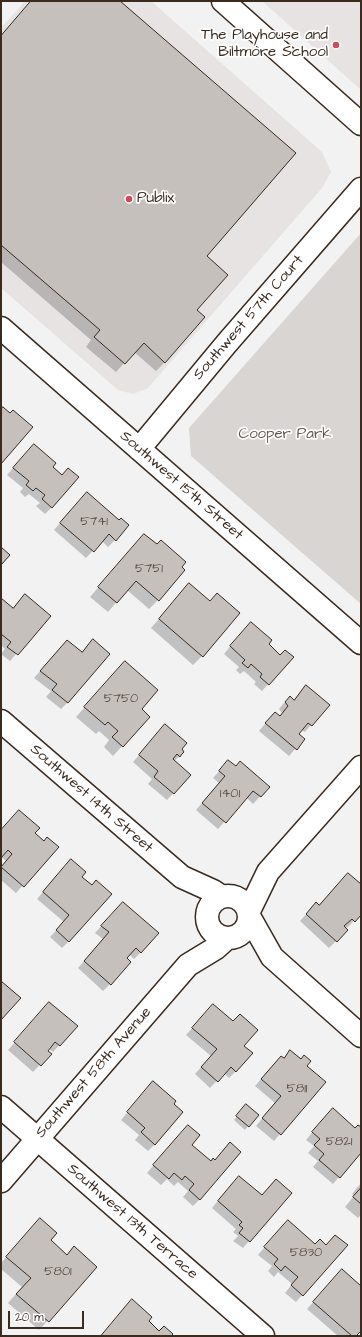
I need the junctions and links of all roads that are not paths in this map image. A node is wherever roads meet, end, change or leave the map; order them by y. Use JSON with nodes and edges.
{"nodes":[{"id":1,"x":224,"y":1,"type":"edge"},
{"id":2,"x":361,"y":124,"type":"edge"},
{"id":3,"x":361,"y":189,"type":"edge"},
{"id":4,"x":1,"y":328,"type":"edge"},
{"id":5,"x":139,"y":449,"type":"junction"},
{"id":6,"x":361,"y":644,"type":"edge"},
{"id":7,"x":1,"y":721,"type":"edge"},
{"id":8,"x":361,"y":767,"type":"edge"},
{"id":9,"x":268,"y":872,"type":"junction"},
{"id":10,"x":182,"y":877,"type":"junction"},
{"id":11,"x":226,"y":897,"type":"junction"},
{"id":12,"x":249,"y":915,"type":"junction"},
{"id":13,"x":208,"y":920,"type":"junction"},
{"id":14,"x":230,"y":938,"type":"junction"},
{"id":15,"x":272,"y":957,"type":"junction"},
{"id":16,"x":188,"y":965,"type":"junction"},
{"id":17,"x":361,"y":1036,"type":"edge"},
{"id":18,"x":1,"y":1107,"type":"edge"},
{"id":19,"x":37,"y":1138,"type":"junction"},
{"id":20,"x":1,"y":1181,"type":"edge"},
{"id":21,"x":263,"y":1336,"type":"edge"}],
"edges":[{"from":1,"to":2,"type":"street"},
{"from":3,"to":5,"type":"street","name":"Southwest 57th Court"},
{"from":4,"to":5,"type":"street","name":"Southwest 15th Street"},
{"from":5,"to":6,"type":"street","name":"Southwest 15th Street"},
{"from":7,"to":10,"type":"street","name":"Southwest 14th Street"},
{"from":8,"to":9,"type":"street"},
{"from":9,"to":11,"type":"street"},
{"from":9,"to":12,"type":"street"},
{"from":10,"to":11,"type":"street","name":"Southwest 14th Street"},
{"from":10,"to":13,"type":"street","name":"Southwest 14th Street"},
{"from":11,"to":12,"type":"street"},
{"from":11,"to":13,"type":"street"},
{"from":12,"to":14,"type":"street"},
{"from":12,"to":15,"type":"street"},
{"from":13,"to":14,"type":"street"},
{"from":13,"to":16,"type":"street","name":"Southwest 58th Avenue"},
{"from":14,"to":15,"type":"street"},
{"from":14,"to":16,"type":"street","name":"Southwest 58th Avenue"},
{"from":15,"to":17,"type":"street"},
{"from":16,"to":19,"type":"street","name":"Southwest 58th Avenue"},
{"from":18,"to":19,"type":"street","name":"Southwest 13th Terrace"},
{"from":19,"to":20,"type":"street","name":"Southwest 58th Avenue"},
{"from":19,"to":21,"type":"street","name":"Southwest 13th Terrace"}]}
